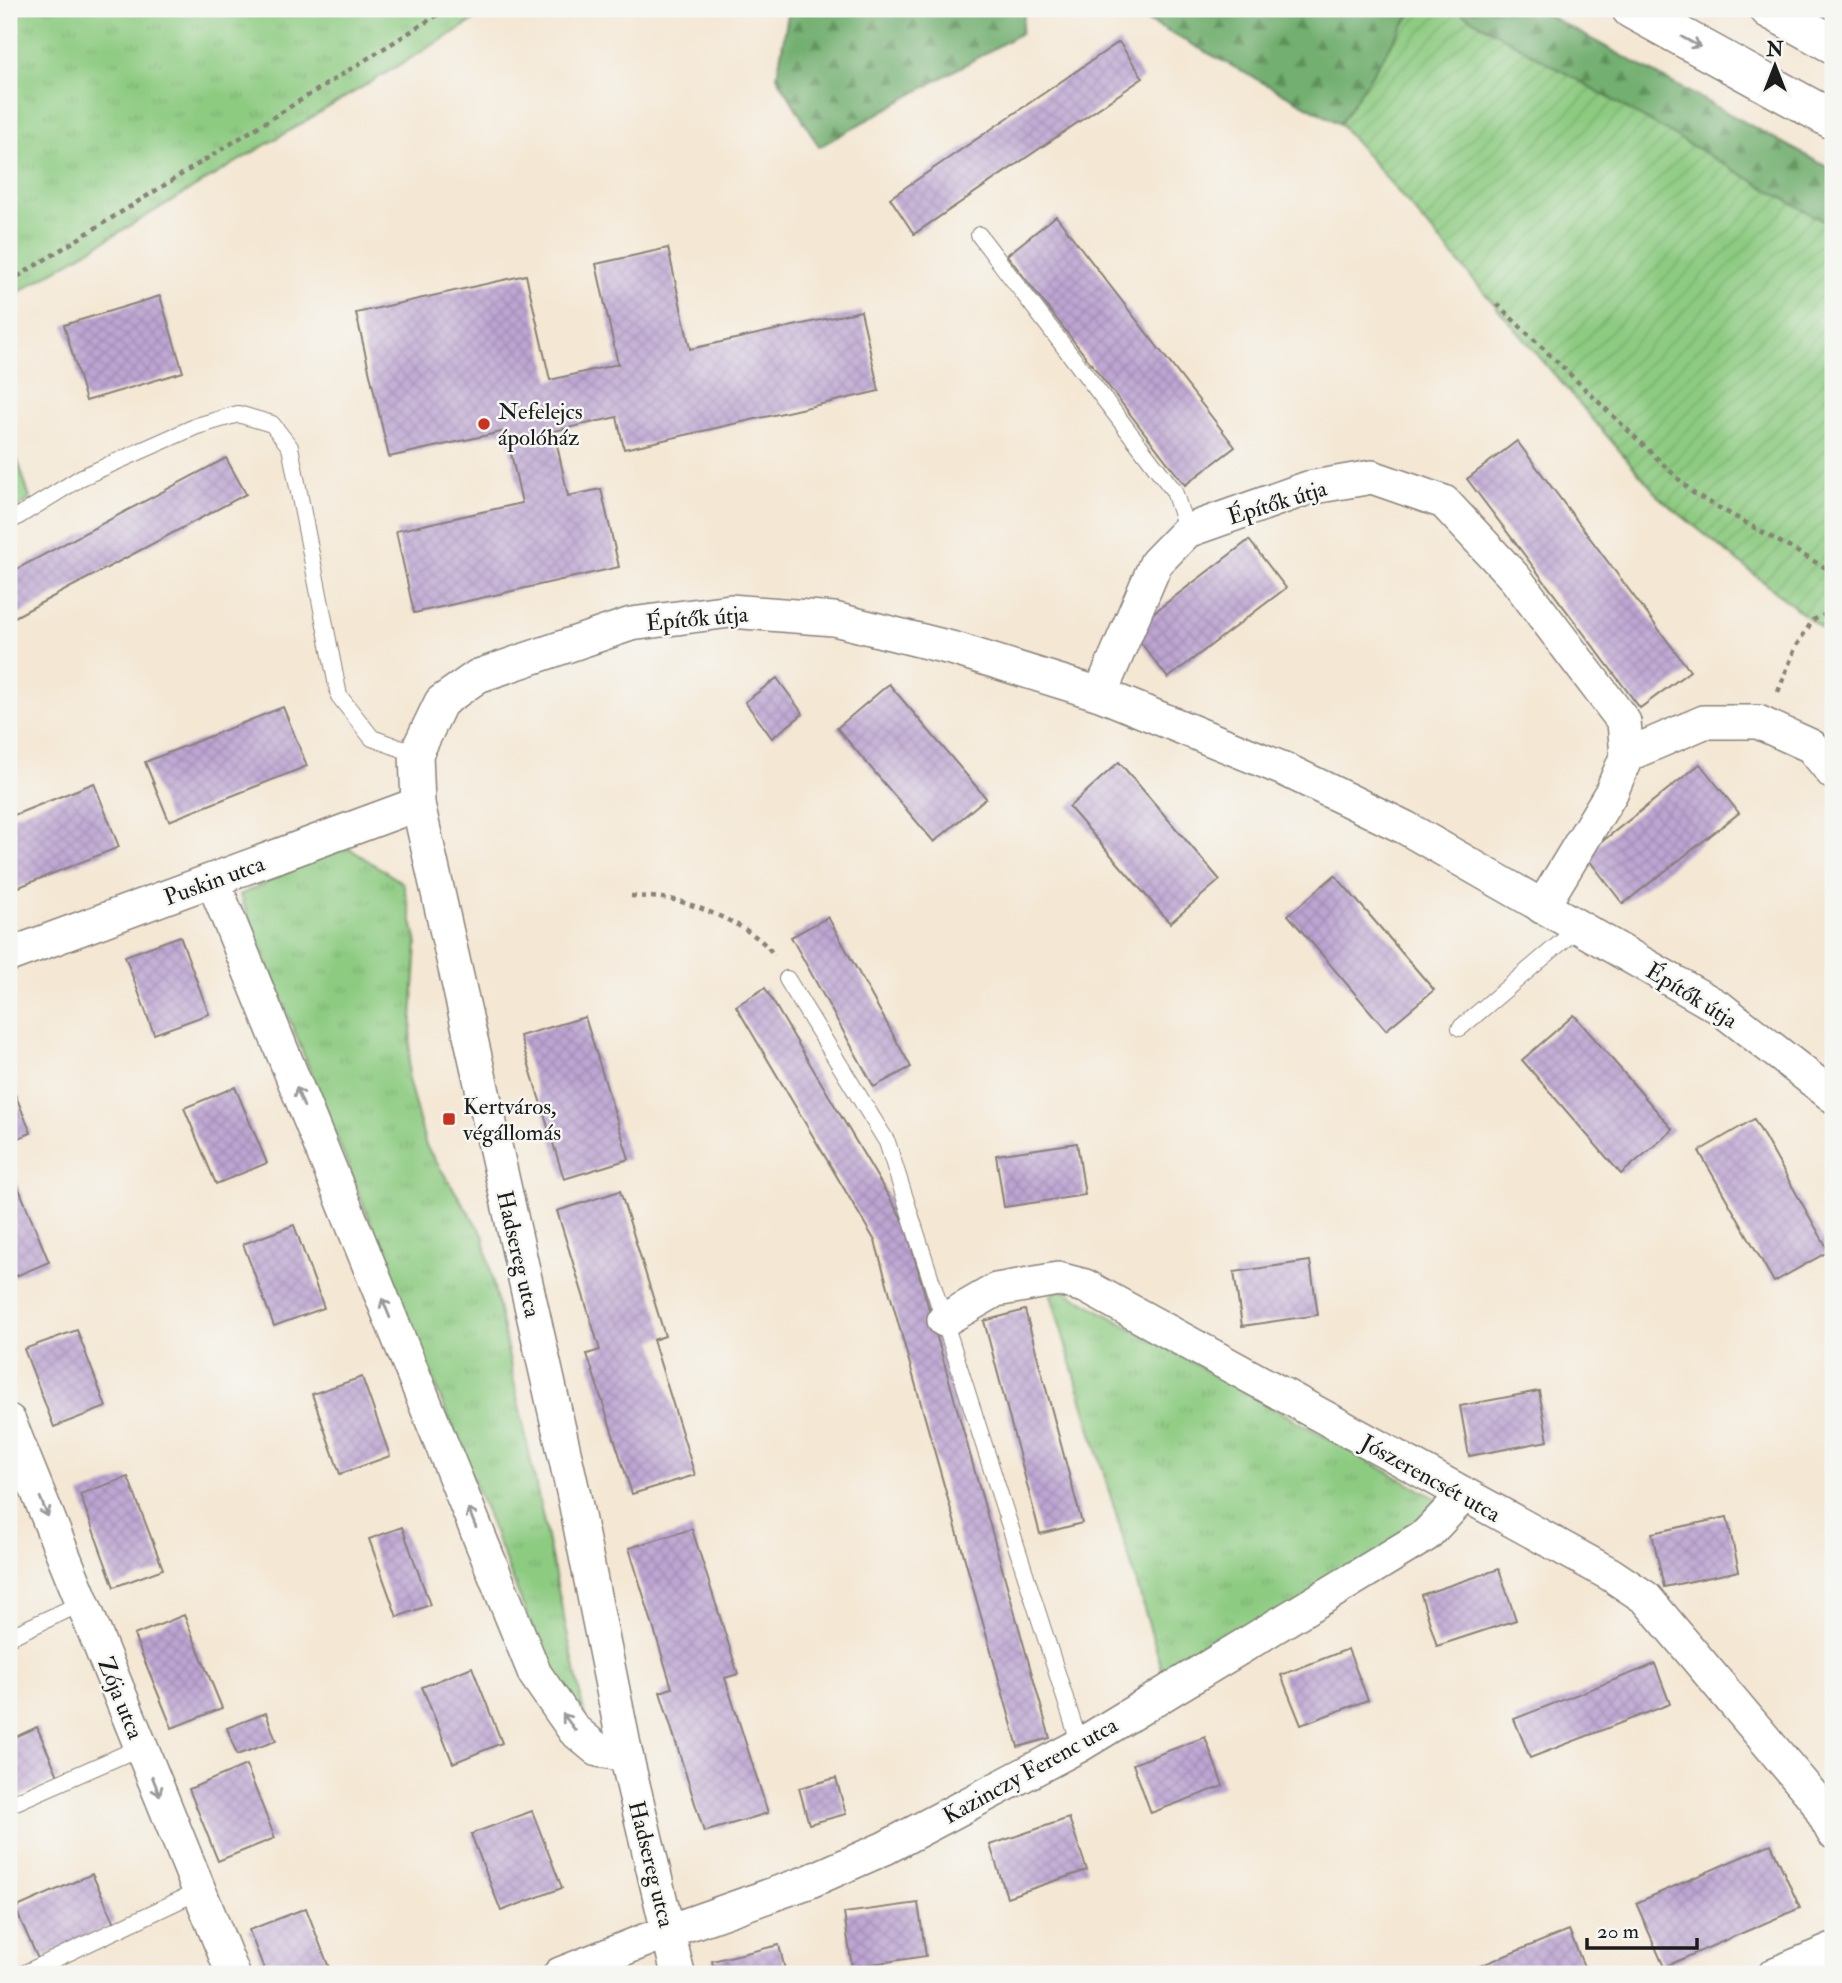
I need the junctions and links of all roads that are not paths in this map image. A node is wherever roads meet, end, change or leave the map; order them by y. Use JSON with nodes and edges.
{"nodes":[{"id":1,"x":1631,"y":9,"type":"edge"},
{"id":2,"x":1769,"y":9,"type":"edge"},
{"id":3,"x":1833,"y":44,"type":"edge"},
{"id":4,"x":1833,"y":120,"type":"edge"},
{"id":5,"x":979,"y":235,"type":"dead end"},
{"id":6,"x":9,"y":522,"type":"edge"},
{"id":7,"x":1187,"y":531,"type":"junction"},
{"id":8,"x":1100,"y":694,"type":"junction"},
{"id":9,"x":416,"y":754,"type":"junction"},
{"id":10,"x":1626,"y":755,"type":"junction"},
{"id":11,"x":1833,"y":773,"type":"edge"},
{"id":12,"x":418,"y":804,"type":"junction"},
{"id":13,"x":213,"y":881,"type":"junction"},
{"id":14,"x":1542,"y":907,"type":"junction"},
{"id":15,"x":1578,"y":928,"type":"junction"},
{"id":16,"x":9,"y":955,"type":"edge"},
{"id":17,"x":787,"y":979,"type":"road end"},
{"id":18,"x":1460,"y":1028,"type":"dead end"},
{"id":19,"x":1833,"y":1096,"type":"edge"},
{"id":20,"x":944,"y":1320,"type":"junction"},
{"id":21,"x":9,"y":1421,"type":"edge"},
{"id":22,"x":1463,"y":1496,"type":"junction"},
{"id":23,"x":82,"y":1602,"type":"junction"},
{"id":24,"x":9,"y":1637,"type":"edge"},
{"id":25,"x":1080,"y":1745,"type":"junction"},
{"id":26,"x":141,"y":1747,"type":"junction"},
{"id":27,"x":626,"y":1755,"type":"junction"},
{"id":28,"x":9,"y":1805,"type":"edge"},
{"id":29,"x":1833,"y":1832,"type":"edge"},
{"id":30,"x":199,"y":1891,"type":"junction"},
{"id":31,"x":669,"y":1931,"type":"junction"},
{"id":32,"x":1833,"y":1950,"type":"edge"},
{"id":33,"x":23,"y":1974,"type":"edge"},
{"id":34,"x":233,"y":1974,"type":"edge"},
{"id":35,"x":560,"y":1974,"type":"edge"},
{"id":36,"x":678,"y":1974,"type":"edge"},
{"id":37,"x":1775,"y":1974,"type":"edge"}],
"edges":[{"from":1,"to":4,"type":"highway","one_way":true},
{"from":2,"to":3,"type":"highway"},
{"from":5,"to":7,"type":"lane"},
{"from":6,"to":9,"type":"lane"},
{"from":7,"to":8,"type":"street","name":"Építők útja"},
{"from":7,"to":10,"type":"street","name":"Építők útja"},
{"from":8,"to":9,"type":"street","name":"Építők útja"},
{"from":8,"to":14,"type":"street","name":"Építők útja"},
{"from":9,"to":12,"type":"street","name":"Hadsereg utca"},
{"from":10,"to":11,"type":"street"},
{"from":10,"to":14,"type":"street","name":"Építők útja"},
{"from":12,"to":13,"type":"street","name":"Puskin utca"},
{"from":12,"to":27,"type":"street","name":"Hadsereg utca"},
{"from":13,"to":16,"type":"street","name":"Puskin utca"},
{"from":27,"to":13,"type":"street","one_way":true},
{"from":14,"to":15,"type":"street","name":"Építők útja"},
{"from":15,"to":18,"type":"lane"},
{"from":15,"to":19,"type":"street","name":"Építők útja"},
{"from":17,"to":20,"type":"lane"},
{"from":20,"to":22,"type":"street","name":"Jószerencsét utca"},
{"from":20,"to":25,"type":"lane"},
{"from":21,"to":23,"type":"street","name":"Zója utca","one_way":true},
{"from":22,"to":25,"type":"street","name":"Kazinczy Ferenc utca"},
{"from":22,"to":29,"type":"street","name":"Jószerencsét utca"},
{"from":23,"to":24,"type":"lane"},
{"from":23,"to":26,"type":"street","name":"Zója utca"},
{"from":25,"to":31,"type":"street","name":"Kazinczy Ferenc utca"},
{"from":26,"to":28,"type":"lane"},
{"from":26,"to":30,"type":"street","name":"Zója utca","one_way":true},
{"from":27,"to":31,"type":"street","name":"Hadsereg utca"},
{"from":30,"to":33,"type":"lane"},
{"from":30,"to":34,"type":"street","name":"Zója utca"},
{"from":31,"to":35,"type":"street","name":"Kazinczy Ferenc utca"},
{"from":31,"to":36,"type":"street","name":"Hadsereg utca"},
{"from":32,"to":37,"type":"street"}]}
